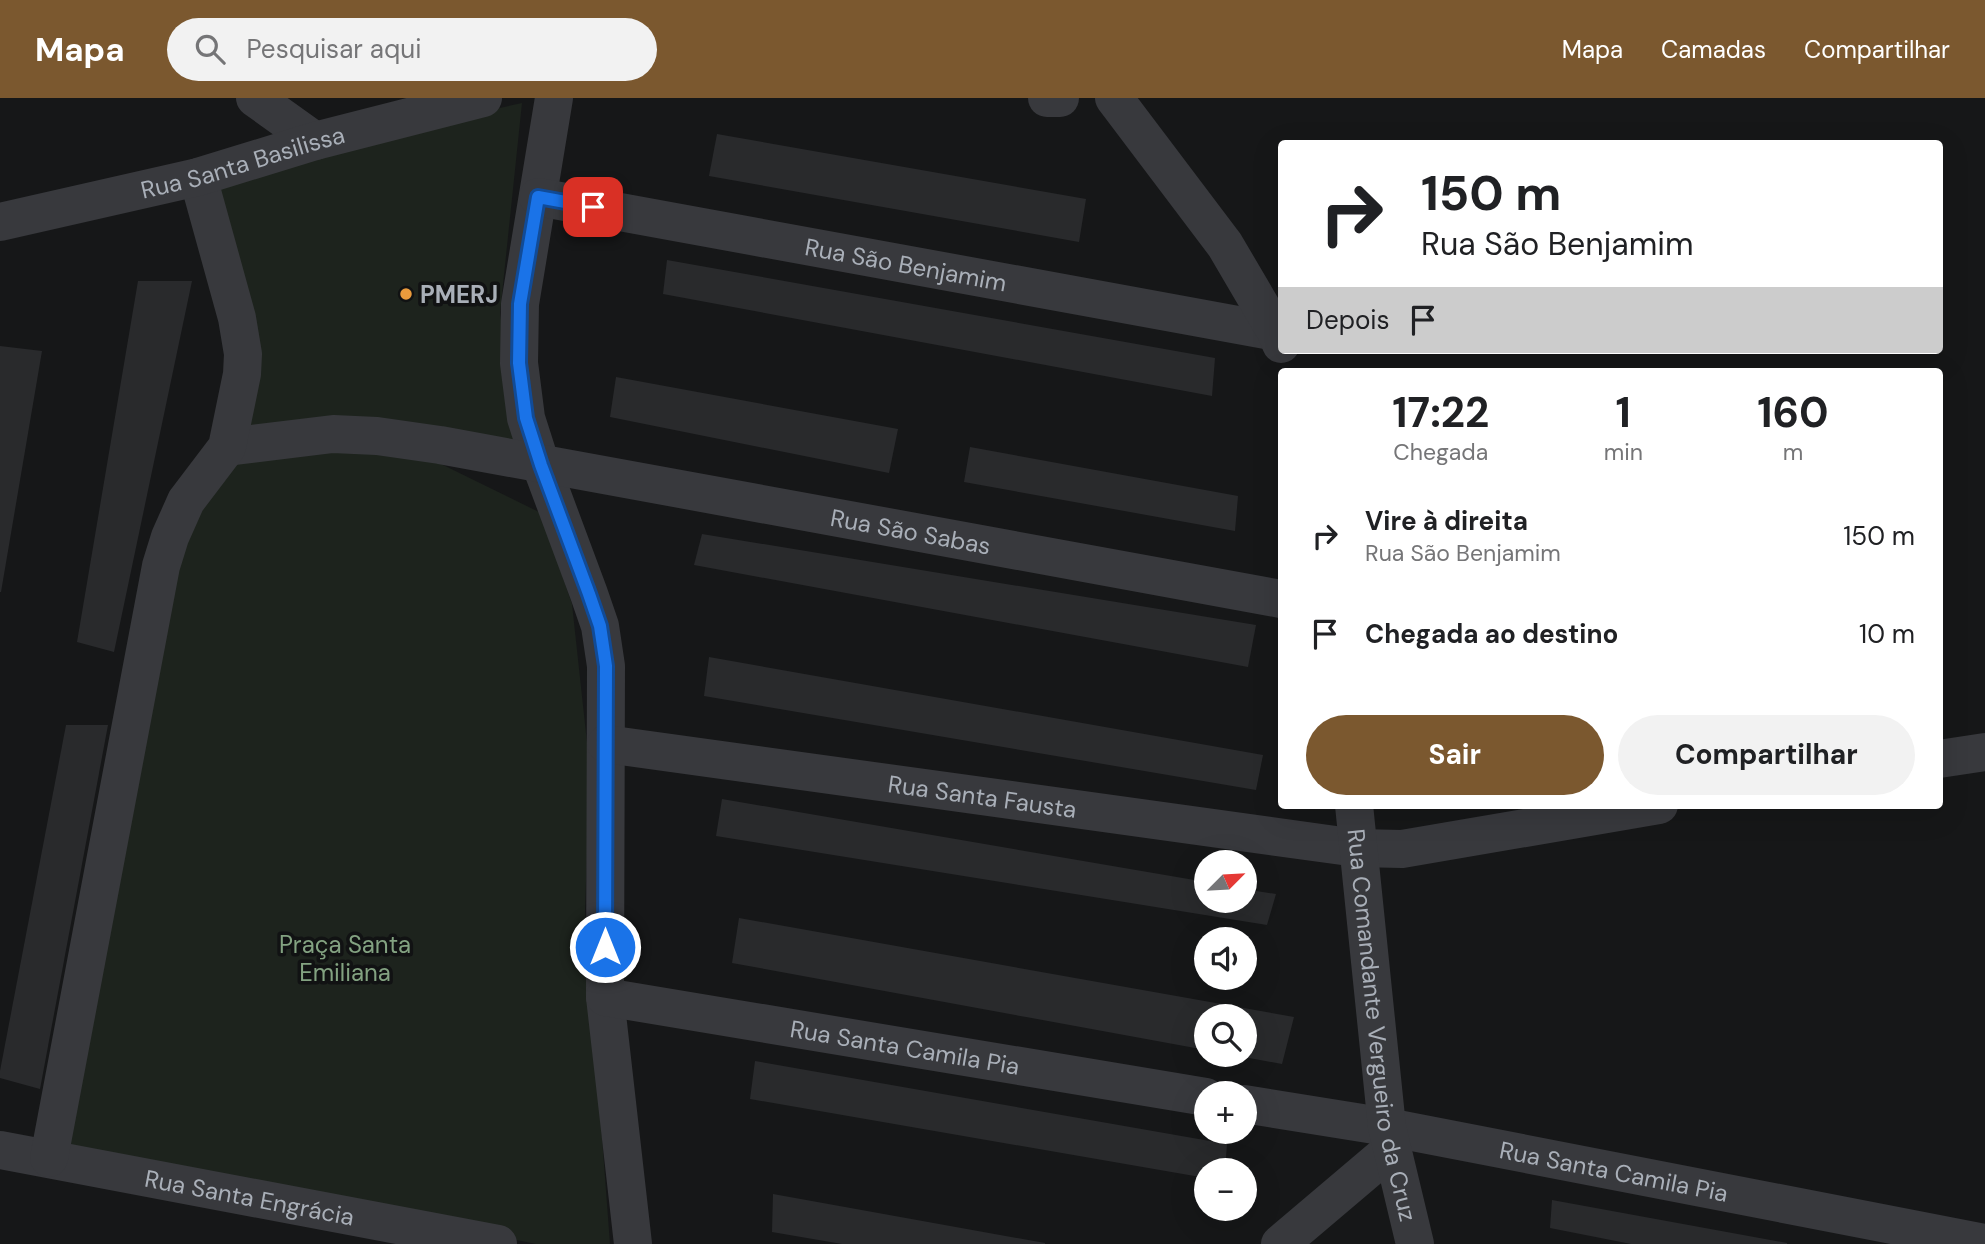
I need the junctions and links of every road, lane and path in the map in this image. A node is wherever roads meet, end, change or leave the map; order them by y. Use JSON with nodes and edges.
{"nodes":[{"id":1,"x":255,"y":98,"type":"edge"},
{"id":2,"x":483,"y":98,"type":"edge"},
{"id":3,"x":554,"y":98,"type":"edge"},
{"id":4,"x":1048,"y":98,"type":"edge"},
{"id":5,"x":1060,"y":98,"type":"edge"},
{"id":6,"x":1114,"y":98,"type":"edge"},
{"id":7,"x":391,"y":110,"type":"edge"},
{"id":8,"x":315,"y":141,"type":"junction"},
{"id":9,"x":198,"y":177,"type":"junction"},
{"id":10,"x":538,"y":197,"type":"junction"},
{"id":11,"x":0,"y":222,"type":"edge"},
{"id":12,"x":1278,"y":338,"type":"edge"},
{"id":13,"x":1278,"y":342,"type":"edge"},
{"id":14,"x":227,"y":447,"type":"junction"},
{"id":15,"x":541,"y":465,"type":"junction"},
{"id":16,"x":1278,"y":598,"type":"edge"},
{"id":17,"x":606,"y":744,"type":"junction"},
{"id":18,"x":1985,"y":752,"type":"edge"},
{"id":19,"x":1943,"y":759,"type":"edge"},
{"id":20,"x":1354,"y":809,"type":"edge"},
{"id":21,"x":1636,"y":809,"type":"edge"},
{"id":22,"x":1357,"y":848,"type":"junction"},
{"id":23,"x":605,"y":997,"type":"junction"},
{"id":24,"x":1194,"y":1095,"type":"edge"},
{"id":25,"x":1257,"y":1107,"type":"edge"},
{"id":26,"x":1390,"y":1138,"type":"junction"},
{"id":27,"x":0,"y":1150,"type":"edge"},
{"id":28,"x":49,"y":1158,"type":"junction"},
{"id":29,"x":1985,"y":1243,"type":"edge"},
{"id":30,"x":498,"y":1244,"type":"edge"},
{"id":31,"x":634,"y":1244,"type":"edge"},
{"id":32,"x":1279,"y":1244,"type":"edge"},
{"id":33,"x":1415,"y":1244,"type":"edge"}],
"edges":[{"from":1,"to":8,"type":"street"},
{"from":2,"to":7,"type":"street","name":"Rua Santa Basilissa"},
{"from":3,"to":10,"type":"street"},
{"from":4,"to":5,"type":"street"},
{"from":6,"to":12,"type":"street"},
{"from":7,"to":8,"type":"street","name":"Rua Santa Basilissa"},
{"from":8,"to":9,"type":"street","name":"Rua Santa Basilissa"},
{"from":9,"to":11,"type":"street","name":"Rua Santa Basilissa"},
{"from":9,"to":14,"type":"street"},
{"from":10,"to":13,"type":"street","name":"Rua São Benjamim"},
{"from":10,"to":15,"type":"street"},
{"from":14,"to":15,"type":"street"},
{"from":14,"to":28,"type":"street"},
{"from":15,"to":16,"type":"street","name":"Rua São Sabas"},
{"from":15,"to":17,"type":"street"},
{"from":17,"to":22,"type":"street","name":"Rua Santa Fausta"},
{"from":17,"to":23,"type":"street"},
{"from":18,"to":19,"type":"street"},
{"from":20,"to":22,"type":"street","name":"Rua Comandante Vergueiro da Cruz"},
{"from":21,"to":22,"type":"street","name":"Rua Santa Fausta"},
{"from":22,"to":26,"type":"street","name":"Rua Comandante Vergueiro da Cruz"},
{"from":23,"to":24,"type":"street","name":"Rua Santa Camila Pia"},
{"from":23,"to":31,"type":"street"},
{"from":25,"to":26,"type":"street","name":"Rua Santa Camila Pia"},
{"from":26,"to":29,"type":"street","name":"Rua Santa Camila Pia"},
{"from":26,"to":32,"type":"street"},
{"from":26,"to":33,"type":"street","name":"Rua Comandante Vergueiro da Cruz"},
{"from":27,"to":28,"type":"street","name":"Rua Santa Engrácia"},
{"from":28,"to":30,"type":"street","name":"Rua Santa Engrácia"}]}
